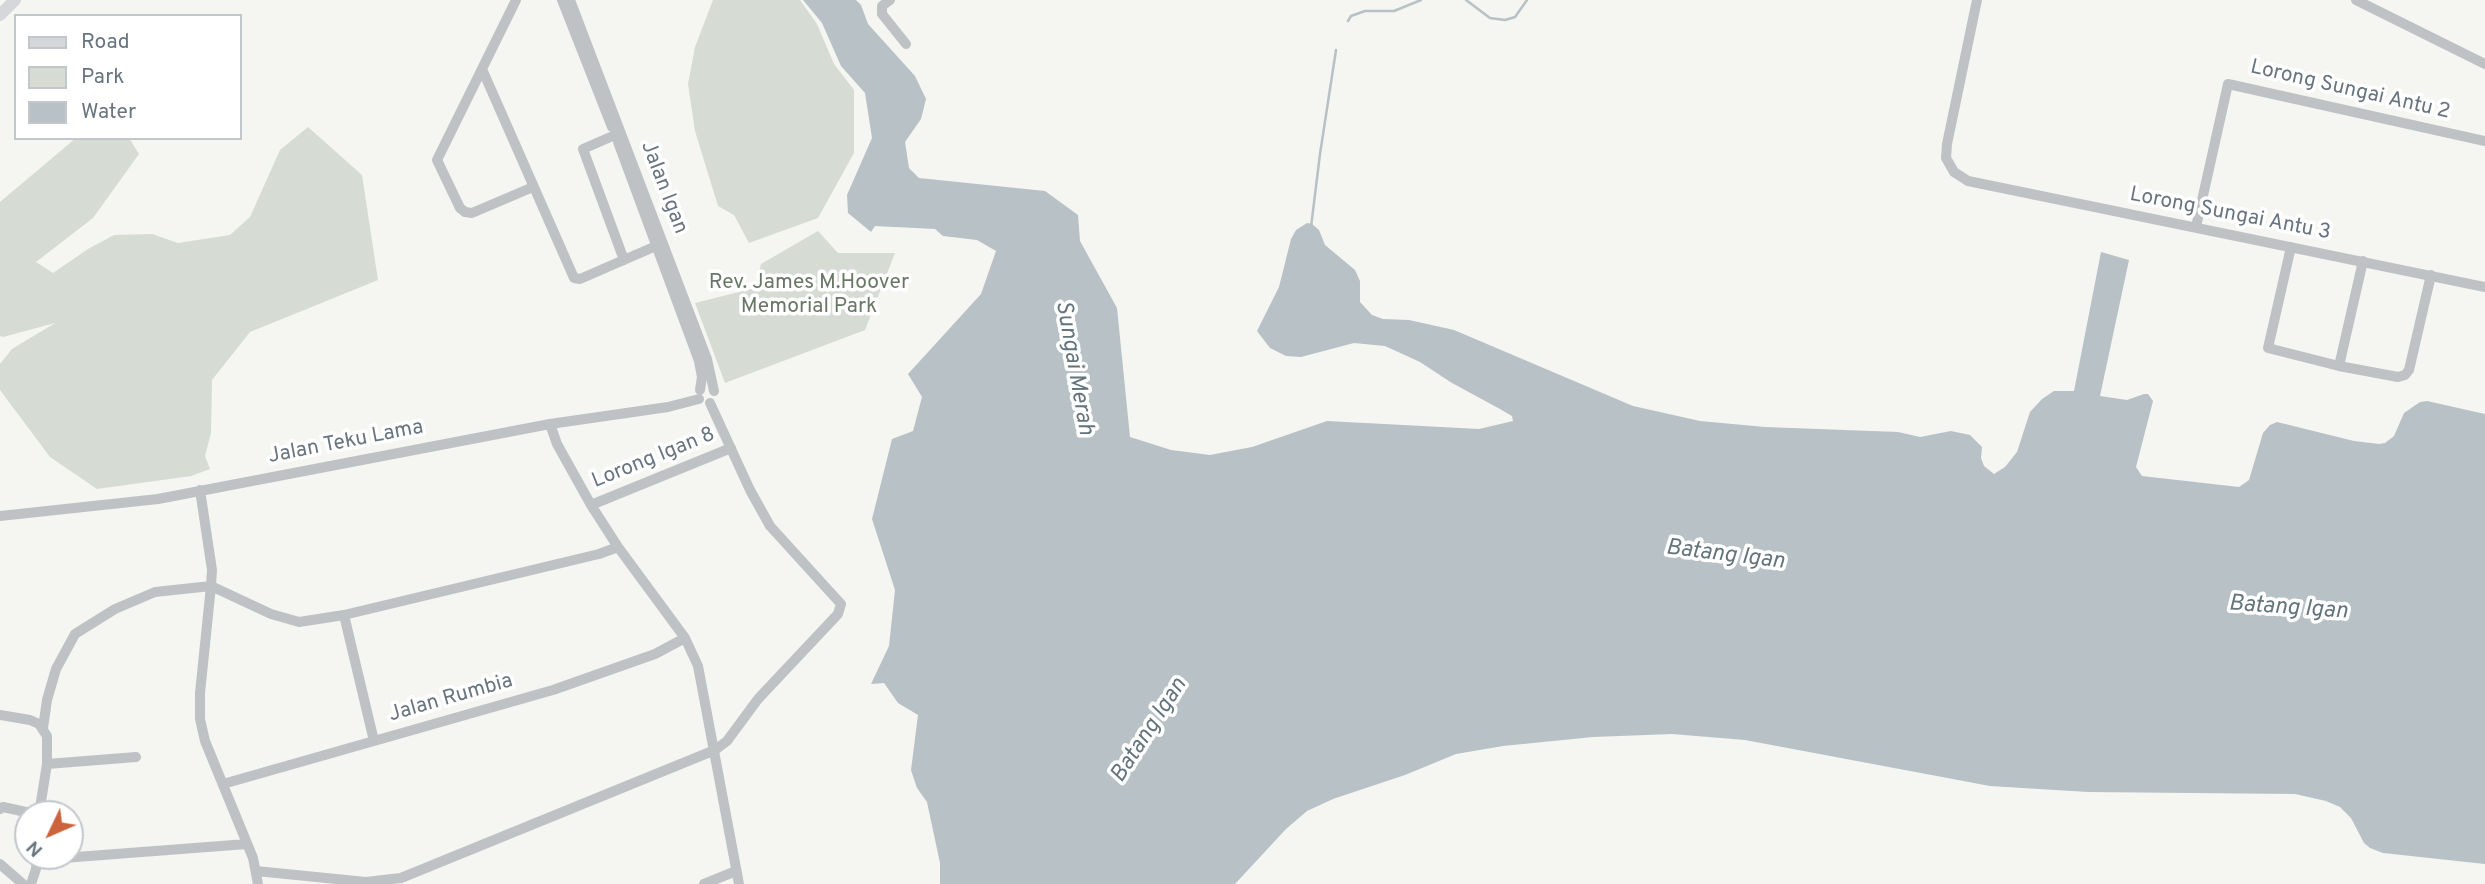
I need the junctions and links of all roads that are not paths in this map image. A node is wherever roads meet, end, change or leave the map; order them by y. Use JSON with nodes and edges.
{"nodes":[{"id":1,"x":15,"y":0,"type":"edge"},
{"id":2,"x":516,"y":0,"type":"edge"},
{"id":3,"x":562,"y":0,"type":"edge"},
{"id":4,"x":570,"y":0,"type":"edge"},
{"id":5,"x":890,"y":0,"type":"edge"},
{"id":6,"x":1977,"y":0,"type":"edge"},
{"id":7,"x":2356,"y":0,"type":"edge"},
{"id":8,"x":0,"y":15,"type":"edge"},
{"id":9,"x":906,"y":44,"type":"dead end"},
{"id":10,"x":2485,"y":64,"type":"edge"},
{"id":11,"x":482,"y":69,"type":"junction"},
{"id":12,"x":615,"y":135,"type":"junction"},
{"id":13,"x":2485,"y":141,"type":"edge"},
{"id":14,"x":533,"y":187,"type":"junction"},
{"id":15,"x":2196,"y":227,"type":"junction"},
{"id":16,"x":656,"y":246,"type":"junction"},
{"id":17,"x":2291,"y":247,"type":"junction"},
{"id":18,"x":624,"y":260,"type":"junction"},
{"id":19,"x":2363,"y":261,"type":"junction"},
{"id":20,"x":2431,"y":275,"type":"junction"},
{"id":21,"x":2485,"y":287,"type":"edge"},
{"id":22,"x":2339,"y":366,"type":"junction"},
{"id":23,"x":714,"y":391,"type":"junction"},
{"id":24,"x":699,"y":394,"type":"junction"},
{"id":25,"x":710,"y":403,"type":"junction"},
{"id":26,"x":550,"y":424,"type":"junction"},
{"id":27,"x":731,"y":448,"type":"junction"},
{"id":28,"x":200,"y":490,"type":"junction"},
{"id":29,"x":591,"y":505,"type":"junction"},
{"id":30,"x":0,"y":516,"type":"edge"},
{"id":31,"x":618,"y":547,"type":"junction"},
{"id":32,"x":211,"y":586,"type":"junction"},
{"id":33,"x":344,"y":615,"type":"junction"},
{"id":34,"x":685,"y":638,"type":"junction"},
{"id":35,"x":0,"y":715,"type":"edge"},
{"id":36,"x":43,"y":729,"type":"junction"},
{"id":37,"x":374,"y":741,"type":"junction"},
{"id":38,"x":715,"y":750,"type":"junction"},
{"id":39,"x":136,"y":757,"type":"dead end"},
{"id":40,"x":47,"y":764,"type":"junction"},
{"id":41,"x":223,"y":784,"type":"junction"},
{"id":42,"x":40,"y":800,"type":"edge"},
{"id":43,"x":247,"y":844,"type":"junction"},
{"id":44,"x":84,"y":855,"type":"edge"},
{"id":45,"x":0,"y":864,"type":"edge"},
{"id":46,"x":256,"y":871,"type":"junction"},
{"id":47,"x":736,"y":871,"type":"junction"},
{"id":48,"x":23,"y":884,"type":"edge"},
{"id":49,"x":258,"y":884,"type":"edge"},
{"id":50,"x":704,"y":884,"type":"edge"},
{"id":51,"x":739,"y":884,"type":"edge"}],
"edges":[{"from":1,"to":8,"type":"main road"},
{"from":2,"to":11,"type":"street"},
{"from":3,"to":12,"type":"street","name":"Jalan Igan"},
{"from":4,"to":23,"type":"street","name":"Jalan Igan"},
{"from":5,"to":9,"type":"street"},
{"from":6,"to":15,"type":"street","name":"Lorong Sungai Antu 3"},
{"from":7,"to":10,"type":"street"},
{"from":11,"to":14,"type":"street"},
{"from":11,"to":14,"type":"street"},
{"from":12,"to":16,"type":"street","name":"Jalan Igan"},
{"from":12,"to":18,"type":"street"},
{"from":13,"to":15,"type":"street","name":"Lorong Sungai Antu 2"},
{"from":14,"to":18,"type":"street"},
{"from":15,"to":17,"type":"street","name":"Lorong Sungai Antu 3"},
{"from":16,"to":18,"type":"street"},
{"from":16,"to":24,"type":"street","name":"Jalan Igan"},
{"from":17,"to":19,"type":"street","name":"Lorong Sungai Antu 3"},
{"from":17,"to":22,"type":"street"},
{"from":19,"to":20,"type":"street","name":"Lorong Sungai Antu 3"},
{"from":19,"to":22,"type":"street"},
{"from":20,"to":21,"type":"street","name":"Lorong Sungai Antu 3"},
{"from":20,"to":22,"type":"street"},
{"from":23,"to":24,"type":"street"},
{"from":23,"to":25,"type":"street"},
{"from":24,"to":25,"type":"street"},
{"from":24,"to":26,"type":"street","name":"Jalan Teku Lama"},
{"from":25,"to":27,"type":"street"},
{"from":26,"to":28,"type":"street","name":"Jalan Teku Lama"},
{"from":26,"to":29,"type":"street"},
{"from":27,"to":29,"type":"street","name":"Lorong Igan 8"},
{"from":27,"to":38,"type":"street"},
{"from":28,"to":30,"type":"street","name":"Jalan Teku Lama"},
{"from":28,"to":32,"type":"street"},
{"from":29,"to":31,"type":"street"},
{"from":31,"to":33,"type":"street"},
{"from":31,"to":34,"type":"street"},
{"from":32,"to":33,"type":"street"},
{"from":32,"to":36,"type":"street"},
{"from":32,"to":41,"type":"street"},
{"from":33,"to":37,"type":"street"},
{"from":34,"to":37,"type":"street","name":"Jalan Rumbia"},
{"from":34,"to":38,"type":"street"},
{"from":35,"to":36,"type":"street"},
{"from":36,"to":40,"type":"street"},
{"from":37,"to":41,"type":"street","name":"Jalan Rumbia"},
{"from":38,"to":46,"type":"street"},
{"from":38,"to":47,"type":"street"},
{"from":39,"to":40,"type":"street"},
{"from":40,"to":42,"type":"street"},
{"from":41,"to":43,"type":"street"},
{"from":43,"to":44,"type":"street"},
{"from":43,"to":46,"type":"street"},
{"from":45,"to":48,"type":"street"},
{"from":46,"to":49,"type":"street"},
{"from":47,"to":50,"type":"street"},
{"from":47,"to":51,"type":"street"}]}
